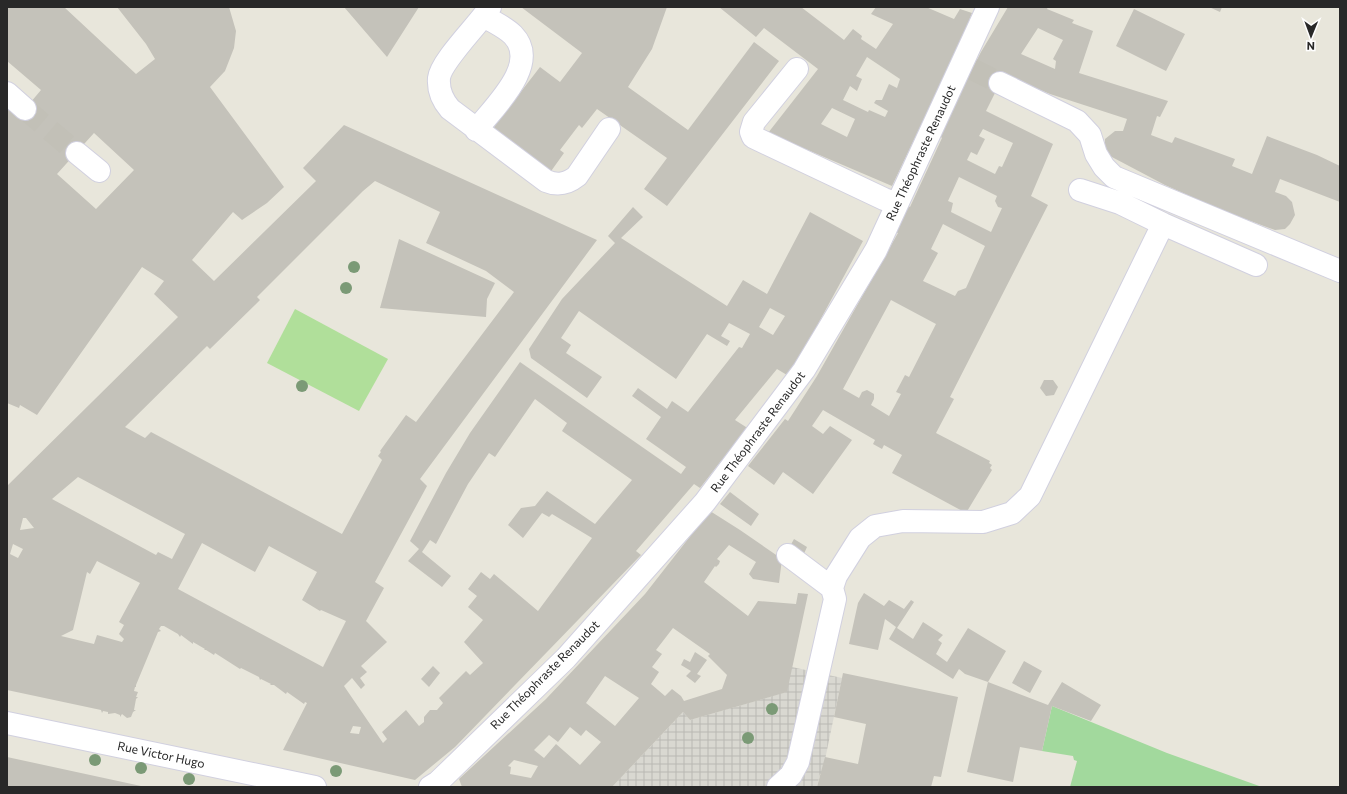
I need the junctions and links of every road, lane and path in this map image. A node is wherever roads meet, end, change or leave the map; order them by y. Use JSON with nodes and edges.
{"nodes":[{"id":1,"x":988,"y":7,"type":"edge"},
{"id":2,"x":487,"y":12,"type":"edge"},
{"id":3,"x":797,"y":69,"type":"dead end"},
{"id":4,"x":1000,"y":83,"type":"tunnel mouth"},
{"id":5,"x":7,"y":93,"type":"edge"},
{"id":6,"x":25,"y":109,"type":"tunnel mouth"},
{"id":7,"x":476,"y":130,"type":"junction"},
{"id":8,"x":609,"y":130,"type":"dead end"},
{"id":9,"x":77,"y":152,"type":"tunnel mouth"},
{"id":10,"x":99,"y":171,"type":"dead end"},
{"id":11,"x":1080,"y":190,"type":"dead end"},
{"id":12,"x":897,"y":204,"type":"junction"},
{"id":13,"x":1163,"y":224,"type":"junction"},
{"id":14,"x":1256,"y":265,"type":"dead end"},
{"id":15,"x":1340,"y":270,"type":"edge"},
{"id":16,"x":788,"y":555,"type":"dead end"},
{"id":17,"x":832,"y":588,"type":"junction"},
{"id":18,"x":7,"y":723,"type":"edge"},
{"id":19,"x":315,"y":787,"type":"edge"},
{"id":20,"x":430,"y":787,"type":"edge"},
{"id":21,"x":778,"y":787,"type":"edge"}],
"edges":[{"from":1,"to":12,"type":"street","name":"Rue Théophraste Renaudot"},
{"from":2,"to":7,"type":"street"},
{"from":2,"to":7,"type":"street"},
{"from":3,"to":12,"type":"street"},
{"from":4,"to":15,"type":"street"},
{"from":5,"to":6,"type":"street"},
{"from":7,"to":8,"type":"street"},
{"from":9,"to":10,"type":"street"},
{"from":11,"to":13,"type":"street"},
{"from":12,"to":20,"type":"street","name":"Rue Théophraste Renaudot"},
{"from":13,"to":14,"type":"street"},
{"from":13,"to":17,"type":"street"},
{"from":16,"to":17,"type":"street"},
{"from":17,"to":21,"type":"street"},
{"from":18,"to":19,"type":"street","name":"Rue Victor Hugo"}]}
